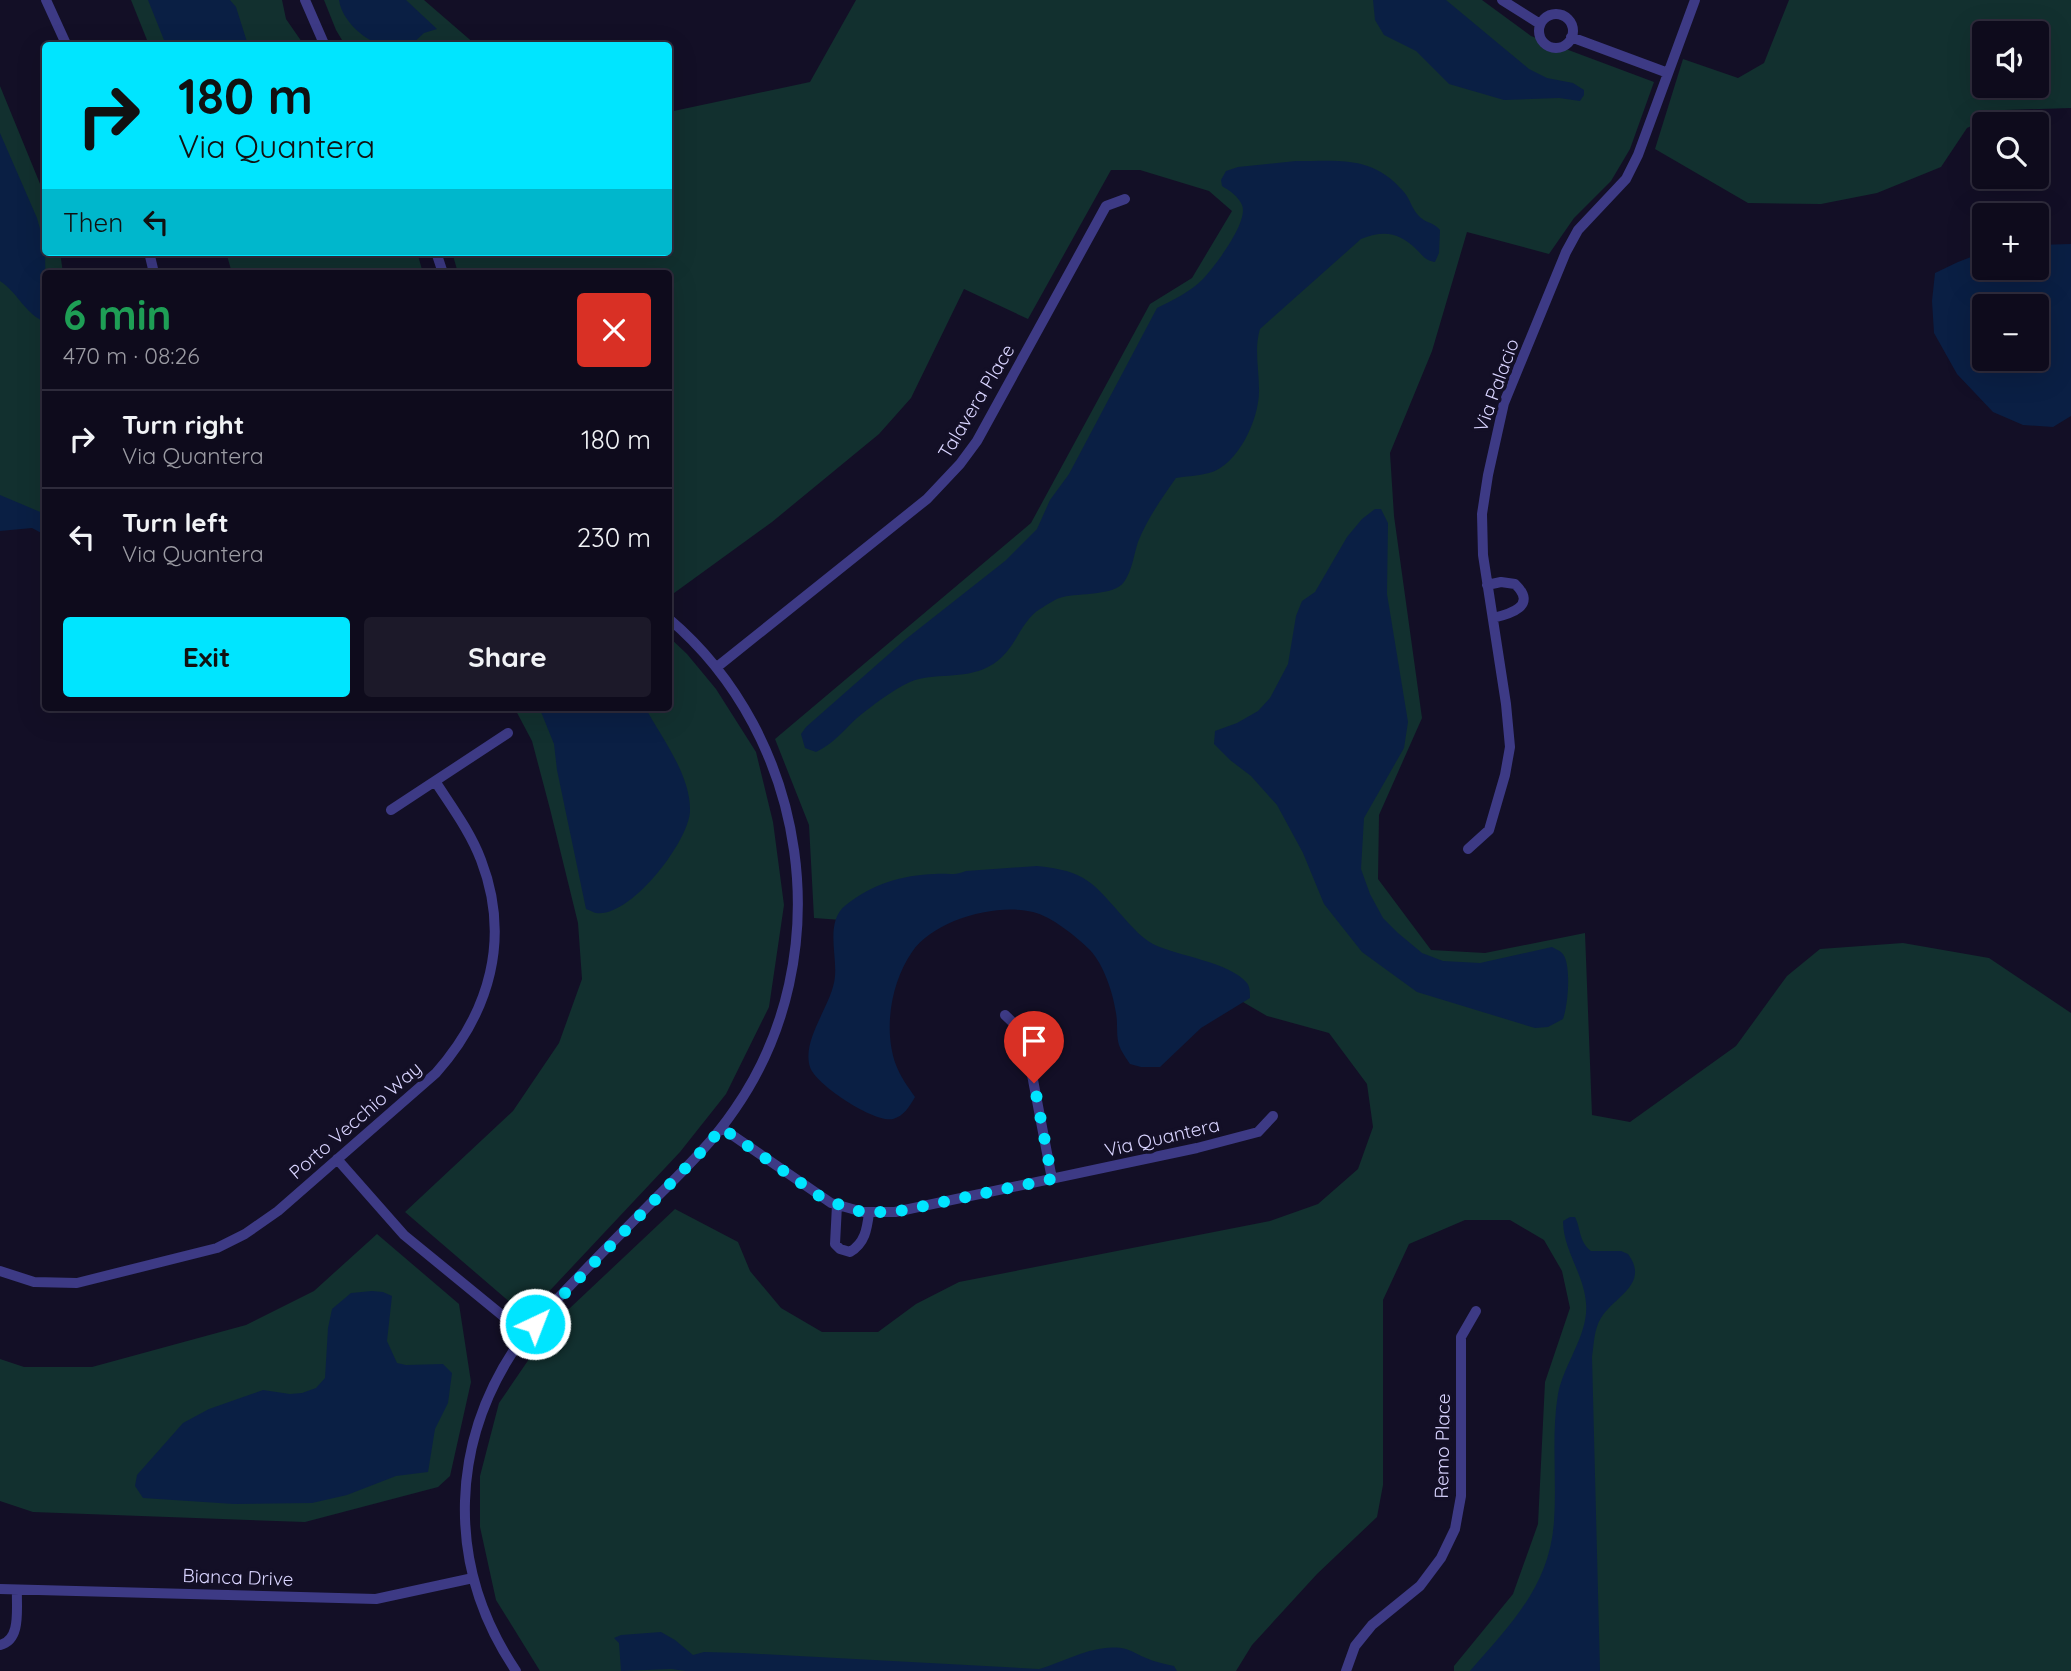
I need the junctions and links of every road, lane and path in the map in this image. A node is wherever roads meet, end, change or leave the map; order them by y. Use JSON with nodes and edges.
{"nodes":[{"id":1,"x":46,"y":0,"type":"edge"},
{"id":2,"x":305,"y":0,"type":"edge"},
{"id":3,"x":1502,"y":0,"type":"edge"},
{"id":4,"x":1695,"y":0,"type":"edge"},
{"id":5,"x":1540,"y":24,"type":"junction"},
{"id":6,"x":1571,"y":37,"type":"junction"},
{"id":7,"x":65,"y":42,"type":"edge"},
{"id":8,"x":323,"y":42,"type":"edge"},
{"id":9,"x":1668,"y":74,"type":"junction"},
{"id":10,"x":1125,"y":199,"type":"dead end"},
{"id":11,"x":1487,"y":584,"type":"junction"},
{"id":12,"x":1493,"y":618,"type":"junction"},
{"id":13,"x":672,"y":622,"type":"edge"},
{"id":14,"x":716,"y":667,"type":"junction"},
{"id":15,"x":508,"y":733,"type":"dead end"},
{"id":16,"x":435,"y":781,"type":"junction"},
{"id":17,"x":391,"y":810,"type":"dead end"},
{"id":18,"x":1468,"y":849,"type":"dead end"},
{"id":19,"x":1004,"y":1015,"type":"dead end"},
{"id":20,"x":1273,"y":1116,"type":"dead end"},
{"id":21,"x":722,"y":1128,"type":"junction"},
{"id":22,"x":337,"y":1159,"type":"junction"},
{"id":23,"x":1052,"y":1179,"type":"junction"},
{"id":24,"x":837,"y":1205,"type":"junction"},
{"id":25,"x":869,"y":1213,"type":"junction"},
{"id":26,"x":0,"y":1271,"type":"edge"},
{"id":27,"x":1476,"y":1311,"type":"dead end"},
{"id":28,"x":525,"y":1334,"type":"junction"},
{"id":29,"x":473,"y":1578,"type":"junction"},
{"id":30,"x":0,"y":1589,"type":"edge"},
{"id":31,"x":16,"y":1590,"type":"junction"},
{"id":32,"x":0,"y":1645,"type":"edge"},
{"id":33,"x":516,"y":1671,"type":"edge"},
{"id":34,"x":1346,"y":1671,"type":"edge"}],
"edges":[{"from":1,"to":7,"type":"street"},
{"from":2,"to":8,"type":"street"},
{"from":3,"to":5,"type":"street"},
{"from":4,"to":9,"type":"street","name":"Via Palacio"},
{"from":5,"to":6,"type":"street"},
{"from":5,"to":6,"type":"street"},
{"from":6,"to":9,"type":"street"},
{"from":9,"to":11,"type":"street","name":"Via Palacio"},
{"from":10,"to":14,"type":"street","name":"Talavera Place"},
{"from":11,"to":12,"type":"street","name":"Via Palacio"},
{"from":11,"to":12,"type":"street"},
{"from":12,"to":18,"type":"street","name":"Via Palacio"},
{"from":13,"to":14,"type":"street"},
{"from":14,"to":21,"type":"street"},
{"from":15,"to":16,"type":"street"},
{"from":16,"to":17,"type":"street"},
{"from":16,"to":22,"type":"street","name":"Porto Vecchio Way"},
{"from":19,"to":23,"type":"street"},
{"from":20,"to":23,"type":"street","name":"Via Quantera"},
{"from":21,"to":24,"type":"street","name":"Via Quantera"},
{"from":21,"to":28,"type":"street"},
{"from":22,"to":26,"type":"street","name":"Porto Vecchio Way"},
{"from":22,"to":28,"type":"street"},
{"from":23,"to":25,"type":"street","name":"Via Quantera"},
{"from":24,"to":25,"type":"street","name":"Via Quantera"},
{"from":24,"to":25,"type":"street"},
{"from":27,"to":34,"type":"street","name":"Remo Place"},
{"from":28,"to":29,"type":"street"},
{"from":29,"to":31,"type":"street","name":"Bianca Drive"},
{"from":29,"to":33,"type":"street"},
{"from":30,"to":31,"type":"street","name":"Bianca Drive"},
{"from":31,"to":32,"type":"street"}]}
